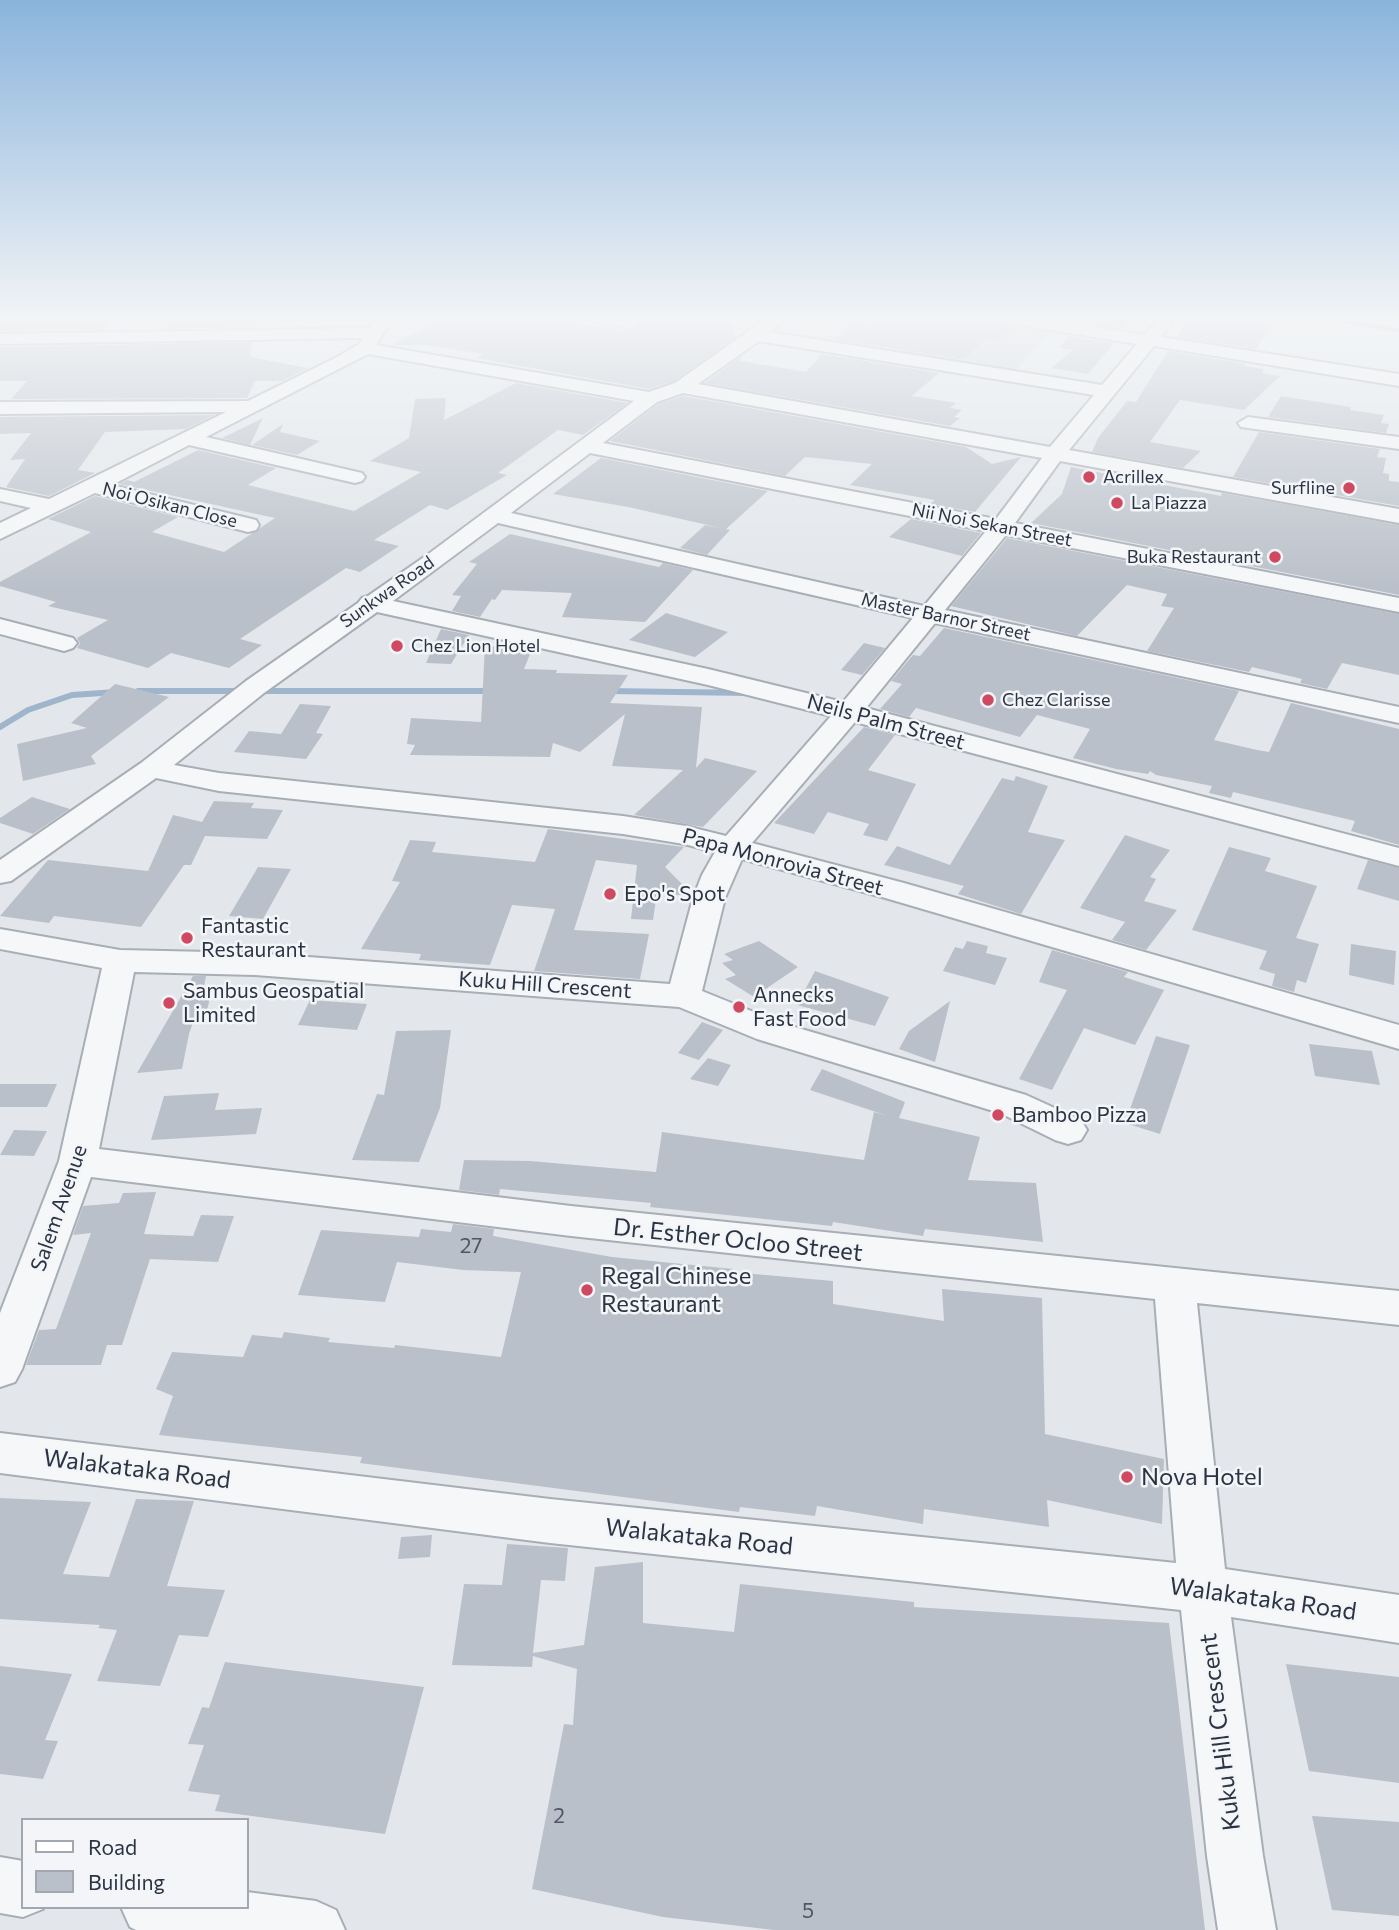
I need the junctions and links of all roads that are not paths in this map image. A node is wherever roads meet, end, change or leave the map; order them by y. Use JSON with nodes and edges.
{"nodes":[{"id":1,"x":247,"y":408,"type":"edge"},
{"id":2,"x":637,"y":408,"type":"edge"},
{"id":3,"x":801,"y":408,"type":"edge"},
{"id":4,"x":1094,"y":408,"type":"edge"},
{"id":5,"x":1248,"y":423,"type":"dead end"},
{"id":6,"x":187,"y":439,"type":"junction"},
{"id":7,"x":1399,"y":443,"type":"edge"},
{"id":8,"x":586,"y":446,"type":"junction"},
{"id":9,"x":1056,"y":453,"type":"junction"},
{"id":10,"x":355,"y":477,"type":"dead end"},
{"id":11,"x":92,"y":486,"type":"junction"},
{"id":12,"x":0,"y":495,"type":"edge"},
{"id":13,"x":52,"y":506,"type":"junction"},
{"id":14,"x":494,"y":516,"type":"junction"},
{"id":15,"x":1399,"y":516,"type":"edge"},
{"id":16,"x":248,"y":525,"type":"dead end"},
{"id":17,"x":1002,"y":526,"type":"junction"},
{"id":18,"x":0,"y":532,"type":"edge"},
{"id":19,"x":370,"y":603,"type":"junction"},
{"id":20,"x":1399,"y":605,"type":"edge"},
{"id":21,"x":928,"y":614,"type":"junction"},
{"id":22,"x":0,"y":626,"type":"edge"},
{"id":23,"x":64,"y":643,"type":"dead end"},
{"id":24,"x":1399,"y":715,"type":"edge"},
{"id":25,"x":843,"y":718,"type":"junction"},
{"id":26,"x":151,"y":769,"type":"junction"},
{"id":27,"x":734,"y":846,"type":"junction"},
{"id":28,"x":1399,"y":857,"type":"edge"},
{"id":29,"x":0,"y":874,"type":"edge"},
{"id":30,"x":0,"y":939,"type":"edge"},
{"id":31,"x":120,"y":961,"type":"junction"},
{"id":32,"x":684,"y":996,"type":"junction"},
{"id":33,"x":1399,"y":1037,"type":"edge"},
{"id":34,"x":1068,"y":1130,"type":"dead end"},
{"id":35,"x":78,"y":1161,"type":"junction"},
{"id":36,"x":1174,"y":1283,"type":"junction"},
{"id":37,"x":1399,"y":1308,"type":"edge"},
{"id":38,"x":0,"y":1369,"type":"edge"},
{"id":39,"x":0,"y":1453,"type":"edge"},
{"id":40,"x":1203,"y":1589,"type":"junction"},
{"id":41,"x":1399,"y":1619,"type":"edge"},
{"id":42,"x":0,"y":1885,"type":"edge"},
{"id":43,"x":21,"y":1889,"type":"edge"},
{"id":44,"x":164,"y":1909,"type":"edge"},
{"id":45,"x":316,"y":1930,"type":"edge"},
{"id":46,"x":1247,"y":1930,"type":"edge"}],
"edges":[{"from":1,"to":6,"type":"street"},
{"from":2,"to":8,"type":"street","name":"Sunkwa Road"},
{"from":3,"to":9,"type":"street"},
{"from":4,"to":9,"type":"street"},
{"from":5,"to":7,"type":"street"},
{"from":6,"to":10,"type":"street"},
{"from":6,"to":11,"type":"street"},
{"from":8,"to":14,"type":"street","name":"Sunkwa Road"},
{"from":8,"to":17,"type":"street","name":"Nii Noi Sekan Street"},
{"from":9,"to":15,"type":"street"},
{"from":9,"to":17,"type":"street"},
{"from":11,"to":13,"type":"street"},
{"from":11,"to":16,"type":"street","name":"Noi Osikan Close"},
{"from":12,"to":13,"type":"street"},
{"from":13,"to":18,"type":"street"},
{"from":14,"to":19,"type":"street","name":"Sunkwa Road"},
{"from":14,"to":21,"type":"street","name":"Master Barnor Street"},
{"from":17,"to":20,"type":"street","name":"Nii Noi Sekan Street"},
{"from":17,"to":21,"type":"street"},
{"from":19,"to":25,"type":"street","name":"Neils Palm Street"},
{"from":19,"to":26,"type":"street","name":"Sunkwa Road"},
{"from":21,"to":24,"type":"street","name":"Master Barnor Street"},
{"from":21,"to":25,"type":"street"},
{"from":22,"to":23,"type":"street"},
{"from":25,"to":27,"type":"street"},
{"from":25,"to":28,"type":"street","name":"Neils Palm Street"},
{"from":26,"to":27,"type":"street","name":"Papa Monrovia Street"},
{"from":26,"to":29,"type":"street","name":"Sunkwa Road"},
{"from":27,"to":32,"type":"street"},
{"from":27,"to":33,"type":"street","name":"Papa Monrovia Street"},
{"from":30,"to":31,"type":"street","name":"Kuku Hill Crescent"},
{"from":31,"to":32,"type":"street","name":"Kuku Hill Crescent"},
{"from":31,"to":35,"type":"street","name":"Salem Avenue"},
{"from":32,"to":34,"type":"street","name":"Kuku Hill Crescent"},
{"from":35,"to":36,"type":"street","name":"Dr. Esther Ocloo Street"},
{"from":35,"to":38,"type":"street","name":"Salem Avenue"},
{"from":36,"to":37,"type":"street","name":"Dr. Esther Ocloo Street"},
{"from":36,"to":40,"type":"street","name":"Kuku Hill Crescent"},
{"from":39,"to":40,"type":"street","name":"Walakataka Road"},
{"from":40,"to":41,"type":"street","name":"Walakataka Road"},
{"from":40,"to":46,"type":"street","name":"Kuku Hill Crescent"},
{"from":42,"to":43,"type":"street"},
{"from":44,"to":45,"type":"street"}]}
